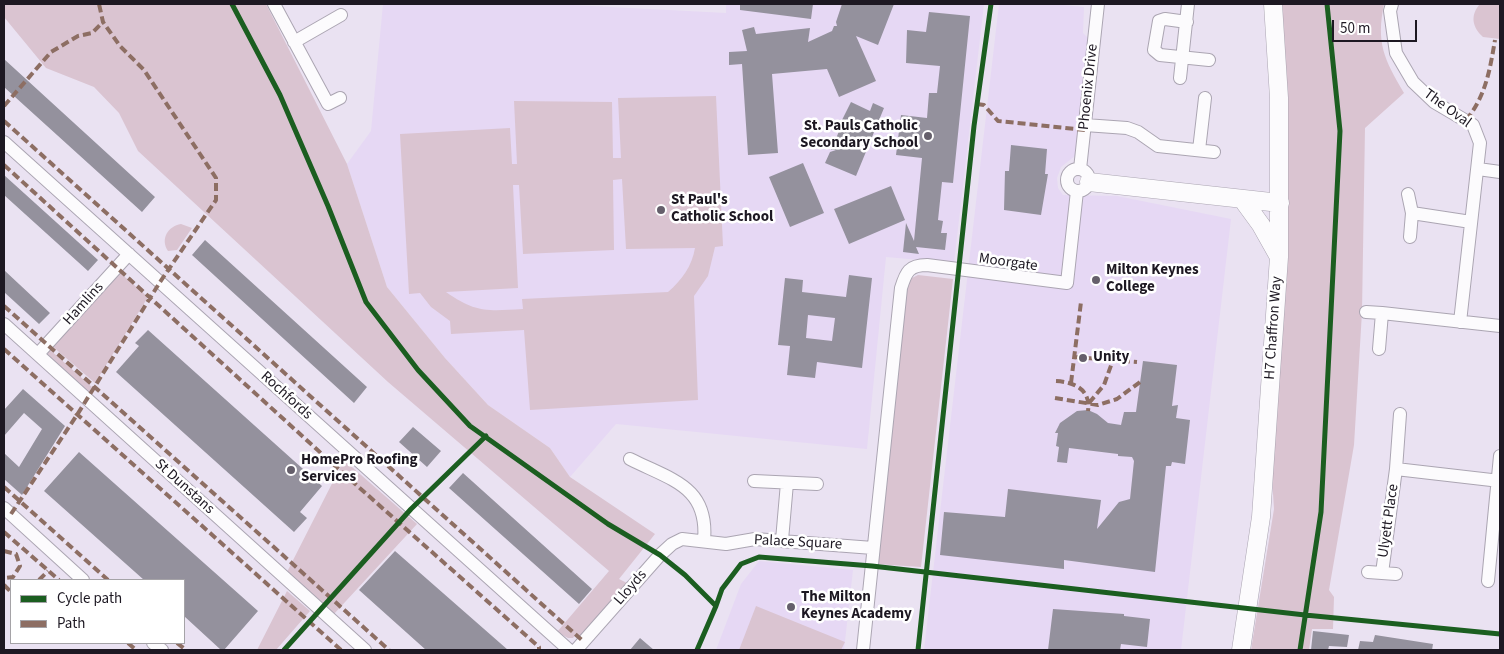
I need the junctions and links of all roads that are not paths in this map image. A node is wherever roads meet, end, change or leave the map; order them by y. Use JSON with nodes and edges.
{"nodes":[{"id":1,"x":274,"y":4,"type":"edge"},
{"id":2,"x":1098,"y":4,"type":"edge"},
{"id":3,"x":1188,"y":4,"type":"edge"},
{"id":4,"x":1272,"y":4,"type":"edge"},
{"id":5,"x":1392,"y":4,"type":"edge"},
{"id":6,"x":341,"y":15,"type":"dead end"},
{"id":7,"x":1186,"y":22,"type":"junction"},
{"id":8,"x":294,"y":42,"type":"junction"},
{"id":9,"x":1183,"y":57,"type":"junction"},
{"id":10,"x":1209,"y":60,"type":"dead end"},
{"id":11,"x":1180,"y":78,"type":"dead end"},
{"id":12,"x":340,"y":98,"type":"dead end"},
{"id":13,"x":1205,"y":98,"type":"dead end"},
{"id":14,"x":1085,"y":125,"type":"junction"},
{"id":15,"x":4,"y":142,"type":"edge"},
{"id":16,"x":1199,"y":150,"type":"junction"},
{"id":17,"x":1214,"y":152,"type":"dead end"},
{"id":18,"x":1478,"y":169,"type":"junction"},
{"id":19,"x":1500,"y":172,"type":"edge"},
{"id":20,"x":1082,"y":181,"type":"junction"},
{"id":21,"x":1408,"y":194,"type":"dead end"},
{"id":22,"x":1242,"y":199,"type":"junction"},
{"id":23,"x":1280,"y":203,"type":"junction"},
{"id":24,"x":1412,"y":213,"type":"junction"},
{"id":25,"x":1471,"y":222,"type":"junction"},
{"id":26,"x":1410,"y":236,"type":"dead end"},
{"id":27,"x":129,"y":254,"type":"junction"},
{"id":28,"x":1279,"y":257,"type":"junction"},
{"id":29,"x":1067,"y":283,"type":"joint"},
{"id":30,"x":1366,"y":312,"type":"dead end"},
{"id":31,"x":1382,"y":313,"type":"junction"},
{"id":32,"x":1460,"y":322,"type":"junction"},
{"id":33,"x":4,"y":324,"type":"edge"},
{"id":34,"x":1500,"y":326,"type":"edge"},
{"id":35,"x":1379,"y":349,"type":"dead end"},
{"id":36,"x":38,"y":354,"type":"junction"},
{"id":37,"x":1400,"y":414,"type":"dead end"},
{"id":38,"x":1500,"y":456,"type":"edge"},
{"id":39,"x":630,"y":459,"type":"dead end"},
{"id":40,"x":1396,"y":469,"type":"junction"},
{"id":41,"x":1499,"y":480,"type":"edge"},
{"id":42,"x":754,"y":481,"type":"dead end"},
{"id":43,"x":787,"y":483,"type":"junction"},
{"id":44,"x":817,"y":484,"type":"dead end"},
{"id":45,"x":4,"y":508,"type":"edge"},
{"id":46,"x":699,"y":540,"type":"junction"},
{"id":47,"x":782,"y":540,"type":"junction"},
{"id":48,"x":874,"y":548,"type":"junction"},
{"id":49,"x":1368,"y":572,"type":"dead end"},
{"id":50,"x":1382,"y":573,"type":"junction"},
{"id":51,"x":1396,"y":574,"type":"dead end"},
{"id":52,"x":83,"y":579,"type":"edge"},
{"id":53,"x":1488,"y":581,"type":"dead end"},
{"id":54,"x":365,"y":650,"type":"edge"},
{"id":55,"x":569,"y":650,"type":"edge"},
{"id":56,"x":576,"y":650,"type":"edge"},
{"id":57,"x":863,"y":650,"type":"edge"},
{"id":58,"x":1241,"y":650,"type":"edge"}],
"edges":[{"from":1,"to":8,"type":"street"},
{"from":2,"to":14,"type":"street","name":"Phoenix Drive"},
{"from":3,"to":7,"type":"street"},
{"from":4,"to":23,"type":"street","name":"H7 Chaffron Way"},
{"from":5,"to":18,"type":"street","name":"The Oval"},
{"from":6,"to":8,"type":"street"},
{"from":7,"to":9,"type":"street"},
{"from":7,"to":9,"type":"street"},
{"from":8,"to":12,"type":"street"},
{"from":9,"to":10,"type":"street"},
{"from":9,"to":11,"type":"street"},
{"from":13,"to":16,"type":"street"},
{"from":14,"to":16,"type":"street"},
{"from":14,"to":20,"type":"street","name":"Phoenix Drive"},
{"from":15,"to":27,"type":"street","name":"Rochfords"},
{"from":16,"to":17,"type":"street"},
{"from":18,"to":19,"type":"street"},
{"from":18,"to":25,"type":"street","name":"The Oval"},
{"from":20,"to":22,"type":"street"},
{"from":20,"to":29,"type":"street","name":"Phoenix Drive"},
{"from":21,"to":24,"type":"street"},
{"from":22,"to":23,"type":"street"},
{"from":22,"to":28,"type":"street"},
{"from":23,"to":28,"type":"street","name":"H7 Chaffron Way"},
{"from":24,"to":25,"type":"street"},
{"from":24,"to":26,"type":"street"},
{"from":25,"to":32,"type":"street","name":"The Oval"},
{"from":27,"to":36,"type":"street","name":"Hamlins"},
{"from":27,"to":55,"type":"street","name":"Rochfords"},
{"from":28,"to":58,"type":"street","name":"H7 Chaffron Way"},
{"from":29,"to":48,"type":"street","name":"Moorgate"},
{"from":30,"to":31,"type":"street"},
{"from":31,"to":32,"type":"street"},
{"from":31,"to":35,"type":"street"},
{"from":32,"to":34,"type":"street"},
{"from":33,"to":36,"type":"street","name":"St Dunstans"},
{"from":36,"to":54,"type":"street","name":"St Dunstans"},
{"from":37,"to":40,"type":"street","name":"Ulyett Place"},
{"from":38,"to":41,"type":"street"},
{"from":39,"to":46,"type":"street"},
{"from":40,"to":41,"type":"street","name":"Ulyett Place"},
{"from":40,"to":50,"type":"street","name":"Ulyett Place"},
{"from":41,"to":53,"type":"street"},
{"from":42,"to":43,"type":"street"},
{"from":43,"to":44,"type":"street"},
{"from":43,"to":47,"type":"street"},
{"from":45,"to":52,"type":"street"},
{"from":46,"to":47,"type":"street","name":"Palace Square"},
{"from":46,"to":56,"type":"street","name":"Lloyds"},
{"from":47,"to":48,"type":"street","name":"Palace Square"},
{"from":48,"to":57,"type":"street","name":"Moorgate"},
{"from":49,"to":50,"type":"street"},
{"from":50,"to":51,"type":"street"}]}
